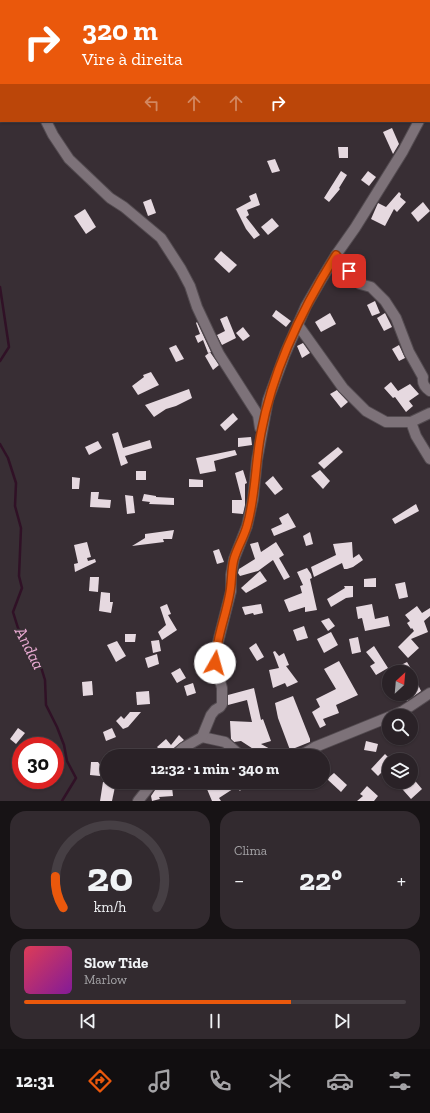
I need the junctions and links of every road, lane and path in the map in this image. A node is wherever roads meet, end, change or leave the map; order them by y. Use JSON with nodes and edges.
{"nodes":[{"id":1,"x":46,"y":122,"type":"edge"},
{"id":2,"x":418,"y":122,"type":"edge"},
{"id":3,"x":336,"y":255,"type":"junction"},
{"id":4,"x":298,"y":325,"type":"junction"},
{"id":5,"x":430,"y":391,"type":"edge"},
{"id":6,"x":430,"y":414,"type":"edge"},
{"id":7,"x":412,"y":422,"type":"junction"},
{"id":8,"x":261,"y":432,"type":"junction"},
{"id":9,"x":430,"y":459,"type":"edge"},
{"id":10,"x":430,"y":693,"type":"edge"},
{"id":11,"x":405,"y":709,"type":"edge"},
{"id":12,"x":382,"y":719,"type":"edge"},
{"id":13,"x":202,"y":737,"type":"junction"},
{"id":14,"x":183,"y":749,"type":"edge"},
{"id":15,"x":233,"y":749,"type":"edge"},
{"id":16,"x":312,"y":749,"type":"edge"},
{"id":17,"x":147,"y":789,"type":"edge"},
{"id":18,"x":138,"y":801,"type":"edge"}],
"edges":[{"from":1,"to":8,"type":"street"},
{"from":2,"to":3,"type":"street"},
{"from":3,"to":4,"type":"street"},
{"from":3,"to":5,"type":"street"},
{"from":4,"to":7,"type":"street"},
{"from":4,"to":8,"type":"street"},
{"from":6,"to":7,"type":"street"},
{"from":7,"to":9,"type":"street"},
{"from":8,"to":13,"type":"street"},
{"from":10,"to":11,"type":"street"},
{"from":12,"to":16,"type":"street"},
{"from":13,"to":14,"type":"street"},
{"from":13,"to":15,"type":"street"},
{"from":17,"to":18,"type":"street"}]}
